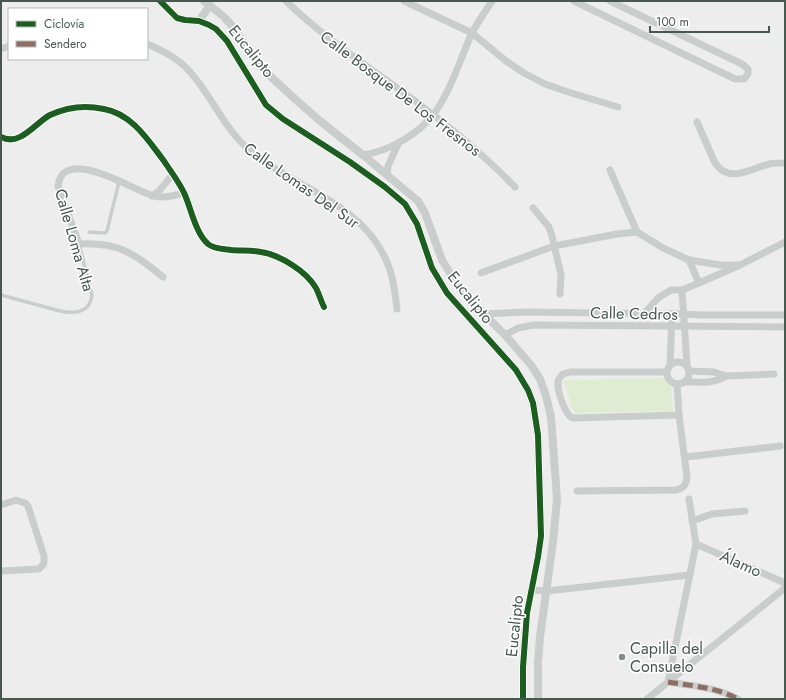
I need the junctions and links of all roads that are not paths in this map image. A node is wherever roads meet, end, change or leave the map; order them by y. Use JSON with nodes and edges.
{"nodes":[{"id":1,"x":161,"y":1,"type":"edge"},
{"id":2,"x":286,"y":1,"type":"edge"},
{"id":3,"x":404,"y":1,"type":"edge"},
{"id":4,"x":492,"y":1,"type":"edge"},
{"id":5,"x":574,"y":1,"type":"edge"},
{"id":6,"x":610,"y":1,"type":"edge"},
{"id":7,"x":207,"y":3,"type":"edge"},
{"id":8,"x":199,"y":21,"type":"junction"},
{"id":9,"x":472,"y":33,"type":"junction"},
{"id":10,"x":148,"y":44,"type":"edge"},
{"id":11,"x":618,"y":107,"type":"dead end"},
{"id":12,"x":433,"y":114,"type":"junction"},
{"id":13,"x":697,"y":122,"type":"dead end"},
{"id":14,"x":1,"y":137,"type":"edge"},
{"id":15,"x":399,"y":142,"type":"junction"},
{"id":16,"x":363,"y":155,"type":"junction"},
{"id":17,"x":785,"y":163,"type":"edge"},
{"id":18,"x":610,"y":170,"type":"dead end"},
{"id":19,"x":173,"y":174,"type":"junction"},
{"id":20,"x":387,"y":175,"type":"junction"},
{"id":21,"x":120,"y":181,"type":"junction"},
{"id":22,"x":515,"y":187,"type":"dead end"},
{"id":23,"x":185,"y":193,"type":"junction"},
{"id":24,"x":152,"y":196,"type":"junction"},
{"id":25,"x":533,"y":208,"type":"dead end"},
{"id":26,"x":89,"y":232,"type":"dead end"},
{"id":27,"x":637,"y":232,"type":"junction"},
{"id":28,"x":785,"y":242,"type":"edge"},
{"id":29,"x":79,"y":244,"type":"junction"},
{"id":30,"x":554,"y":246,"type":"junction"},
{"id":31,"x":689,"y":260,"type":"junction"},
{"id":32,"x":740,"y":266,"type":"junction"},
{"id":33,"x":481,"y":274,"type":"dead end"},
{"id":34,"x":163,"y":277,"type":"dead end"},
{"id":35,"x":699,"y":283,"type":"junction"},
{"id":36,"x":682,"y":290,"type":"junction"},
{"id":37,"x":560,"y":294,"type":"dead end"},
{"id":38,"x":1,"y":295,"type":"edge"},
{"id":39,"x":324,"y":307,"type":"dead end"},
{"id":40,"x":397,"y":309,"type":"dead end"},
{"id":41,"x":524,"y":312,"type":"junction"},
{"id":42,"x":484,"y":314,"type":"junction"},
{"id":43,"x":644,"y":314,"type":"junction"},
{"id":44,"x":672,"y":314,"type":"junction"},
{"id":45,"x":684,"y":314,"type":"junction"},
{"id":46,"x":785,"y":315,"type":"edge"},
{"id":47,"x":526,"y":326,"type":"junction"},
{"id":48,"x":672,"y":327,"type":"junction"},
{"id":49,"x":685,"y":327,"type":"junction"},
{"id":50,"x":785,"y":327,"type":"edge"},
{"id":51,"x":505,"y":335,"type":"junction"},
{"id":52,"x":670,"y":364,"type":"junction"},
{"id":53,"x":688,"y":368,"type":"junction"},
{"id":54,"x":667,"y":372,"type":"junction"},
{"id":55,"x":774,"y":374,"type":"dead end"},
{"id":56,"x":726,"y":376,"type":"junction"},
{"id":57,"x":685,"y":382,"type":"junction"},
{"id":58,"x":677,"y":384,"type":"junction"},
{"id":59,"x":680,"y":416,"type":"junction"},
{"id":60,"x":780,"y":446,"type":"dead end"},
{"id":61,"x":686,"y":457,"type":"junction"},
{"id":62,"x":540,"y":466,"type":"junction"},
{"id":63,"x":555,"y":467,"type":"junction"},
{"id":64,"x":577,"y":491,"type":"dead end"},
{"id":65,"x":688,"y":499,"type":"dead end"},
{"id":66,"x":1,"y":505,"type":"edge"},
{"id":67,"x":745,"y":511,"type":"dead end"},
{"id":68,"x":692,"y":521,"type":"junction"},
{"id":69,"x":696,"y":544,"type":"junction"},
{"id":70,"x":1,"y":571,"type":"edge"},
{"id":71,"x":690,"y":575,"type":"junction"},
{"id":72,"x":785,"y":583,"type":"edge"},
{"id":73,"x":785,"y":588,"type":"edge"},
{"id":74,"x":531,"y":590,"type":"junction"},
{"id":75,"x":547,"y":591,"type":"junction"},
{"id":76,"x":668,"y":682,"type":"junction"},
{"id":77,"x":523,"y":699,"type":"edge"},
{"id":78,"x":538,"y":699,"type":"edge"},
{"id":79,"x":647,"y":699,"type":"edge"},
{"id":80,"x":738,"y":699,"type":"edge"}],
"edges":[{"from":1,"to":8,"type":"street","name":"Eucalipto"},
{"from":2,"to":12,"type":"street","name":"Calle Bosque De Los Fresnos"},
{"from":3,"to":9,"type":"street"},
{"from":4,"to":9,"type":"street"},
{"from":5,"to":6,"type":"street"},
{"from":7,"to":8,"type":"street"},
{"from":7,"to":16,"type":"street","name":"Eucalipto"},
{"from":8,"to":62,"type":"street","name":"Eucalipto"},
{"from":9,"to":11,"type":"street"},
{"from":9,"to":12,"type":"street"},
{"from":10,"to":40,"type":"street","name":"Calle Lomas Del Sur"},
{"from":12,"to":15,"type":"street"},
{"from":12,"to":22,"type":"street","name":"Calle Bosque De Los Fresnos"},
{"from":13,"to":17,"type":"street"},
{"from":14,"to":19,"type":"street"},
{"from":15,"to":16,"type":"street"},
{"from":15,"to":20,"type":"street"},
{"from":16,"to":20,"type":"street","name":"Eucalipto"},
{"from":18,"to":27,"type":"street"},
{"from":19,"to":23,"type":"street"},
{"from":19,"to":24,"type":"street"},
{"from":20,"to":42,"type":"street","name":"Eucalipto"},
{"from":21,"to":24,"type":"street","name":"Calle Loma Alta"},
{"from":21,"to":26,"type":"lane"},
{"from":21,"to":29,"type":"street","name":"Calle Loma Alta"},
{"from":23,"to":24,"type":"street","name":"Calle Loma Alta"},
{"from":23,"to":39,"type":"street"},
{"from":25,"to":30,"type":"street"},
{"from":27,"to":30,"type":"street"},
{"from":27,"to":31,"type":"street"},
{"from":28,"to":32,"type":"street"},
{"from":29,"to":34,"type":"street"},
{"from":29,"to":38,"type":"lane","name":"Calle Loma Alta"},
{"from":30,"to":33,"type":"street"},
{"from":30,"to":37,"type":"street"},
{"from":31,"to":32,"type":"street"},
{"from":31,"to":35,"type":"street"},
{"from":32,"to":35,"type":"street"},
{"from":35,"to":36,"type":"street"},
{"from":36,"to":43,"type":"street"},
{"from":36,"to":45,"type":"street"},
{"from":41,"to":42,"type":"street","name":"Calle Cedros"},
{"from":41,"to":43,"type":"street","name":"Calle Cedros"},
{"from":41,"to":47,"type":"street"},
{"from":42,"to":51,"type":"street","name":"Eucalipto"},
{"from":43,"to":44,"type":"street","name":"Calle Cedros"},
{"from":44,"to":45,"type":"street","name":"Calle Cedros"},
{"from":44,"to":48,"type":"street"},
{"from":45,"to":46,"type":"street","name":"Calle Cedros"},
{"from":45,"to":49,"type":"street"},
{"from":47,"to":48,"type":"street","name":"Calle Cedros"},
{"from":47,"to":51,"type":"street","name":"Calle Cedros"},
{"from":48,"to":49,"type":"street","name":"Calle Cedros"},
{"from":48,"to":52,"type":"street"},
{"from":49,"to":50,"type":"street","name":"Calle Cedros"},
{"from":49,"to":53,"type":"street"},
{"from":51,"to":63,"type":"street","name":"Eucalipto"},
{"from":52,"to":53,"type":"street"},
{"from":52,"to":54,"type":"street"},
{"from":53,"to":56,"type":"street"},
{"from":53,"to":57,"type":"street"},
{"from":54,"to":58,"type":"street"},
{"from":54,"to":59,"type":"street"},
{"from":55,"to":56,"type":"street"},
{"from":56,"to":57,"type":"street"},
{"from":57,"to":58,"type":"street"},
{"from":58,"to":59,"type":"street"},
{"from":59,"to":61,"type":"street"},
{"from":60,"to":61,"type":"street"},
{"from":61,"to":64,"type":"street"},
{"from":62,"to":63,"type":"street"},
{"from":62,"to":74,"type":"street","name":"Eucalipto"},
{"from":63,"to":75,"type":"street","name":"Eucalipto"},
{"from":65,"to":68,"type":"street"},
{"from":66,"to":70,"type":"street"},
{"from":67,"to":68,"type":"street"},
{"from":68,"to":69,"type":"street"},
{"from":69,"to":71,"type":"street"},
{"from":69,"to":72,"type":"street","name":"Álamo"},
{"from":71,"to":75,"type":"street"},
{"from":71,"to":76,"type":"street"},
{"from":73,"to":76,"type":"street"},
{"from":74,"to":75,"type":"street"},
{"from":74,"to":77,"type":"street","name":"Eucalipto"},
{"from":75,"to":78,"type":"street","name":"Eucalipto"},
{"from":76,"to":79,"type":"street"},
{"from":76,"to":80,"type":"street"}]}
